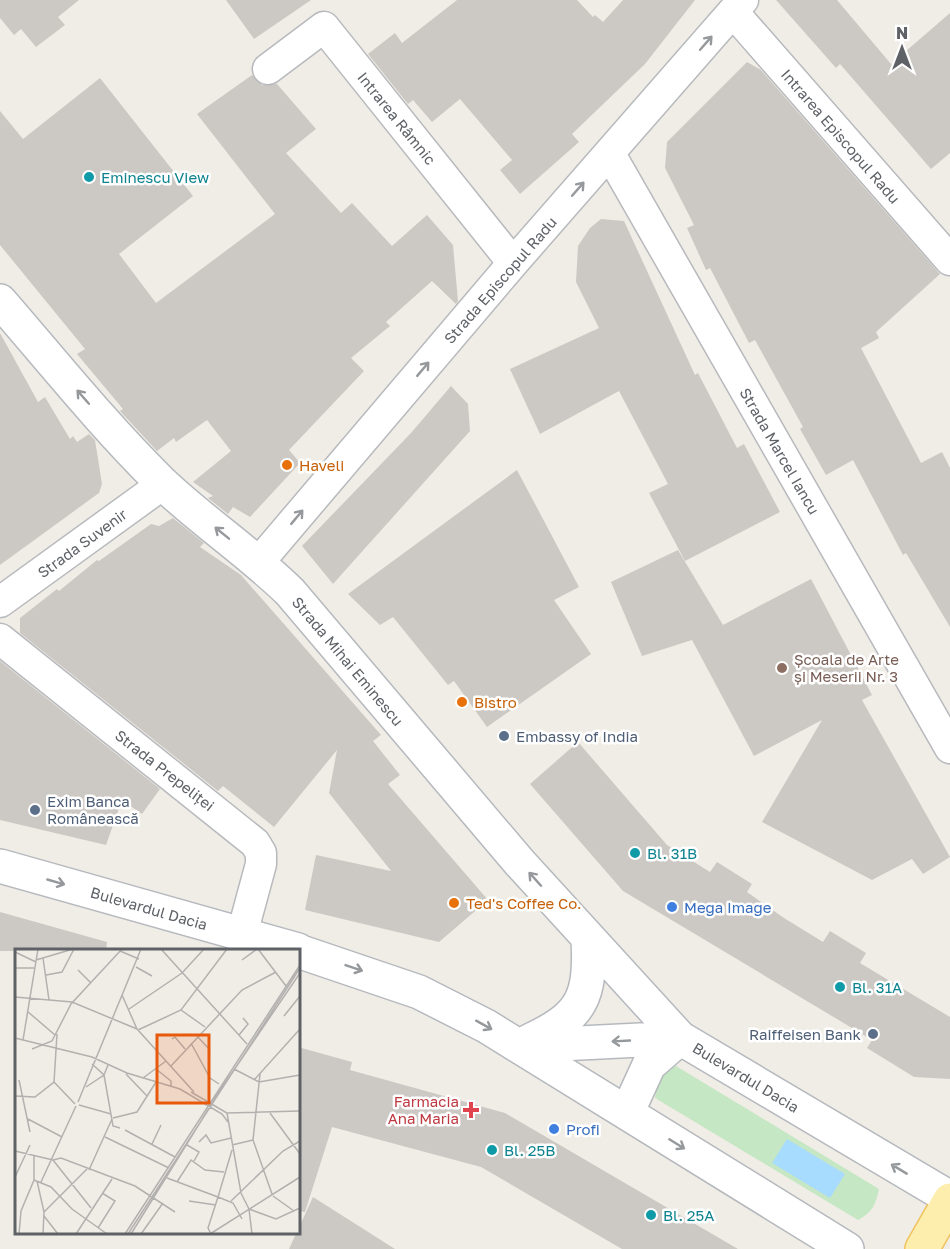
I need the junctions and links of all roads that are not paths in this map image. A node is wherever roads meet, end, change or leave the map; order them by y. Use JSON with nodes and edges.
{"nodes":[{"id":1,"x":738,"y":6,"type":"edge"},
{"id":2,"x":268,"y":69,"type":"dead end"},
{"id":3,"x":609,"y":154,"type":"junction"},
{"id":4,"x":950,"y":260,"type":"edge"},
{"id":5,"x":513,"y":263,"type":"junction"},
{"id":6,"x":0,"y":301,"type":"edge"},
{"id":7,"x":163,"y":483,"type":"junction"},
{"id":8,"x":259,"y":562,"type":"junction"},
{"id":9,"x":0,"y":602,"type":"edge"},
{"id":10,"x":0,"y":639,"type":"edge"},
{"id":11,"x":950,"y":748,"type":"edge"},
{"id":12,"x":0,"y":866,"type":"edge"},
{"id":13,"x":242,"y":934,"type":"junction"},
{"id":14,"x":588,"y":939,"type":"junction"},
{"id":15,"x":291,"y":949,"type":"edge"},
{"id":16,"x":300,"y":952,"type":"edge"},
{"id":17,"x":680,"y":1038,"type":"junction"},
{"id":18,"x":520,"y":1046,"type":"junction"},
{"id":19,"x":627,"y":1113,"type":"junction"},
{"id":20,"x":950,"y":1199,"type":"edge"},
{"id":21,"x":847,"y":1249,"type":"edge"},
{"id":22,"x":922,"y":1249,"type":"edge"}],
"edges":[{"from":3,"to":1,"type":"street","name":"Strada Episcopul Radu","one_way":true},
{"from":1,"to":4,"type":"street","name":"Intrarea Episcopul Radu"},
{"from":2,"to":5,"type":"street","name":"Intrarea Râmnic"},
{"from":5,"to":3,"type":"street","name":"Strada Episcopul Radu","one_way":true},
{"from":3,"to":11,"type":"street","name":"Strada Marcel Iancu"},
{"from":8,"to":5,"type":"street","name":"Strada Episcopul Radu","one_way":true},
{"from":7,"to":6,"type":"main road","name":"Strada Mihai Eminescu","one_way":true},
{"from":8,"to":7,"type":"main road","name":"Strada Mihai Eminescu","one_way":true},
{"from":7,"to":9,"type":"street","name":"Strada Suvenir"},
{"from":14,"to":8,"type":"main road","name":"Strada Mihai Eminescu","one_way":true},
{"from":10,"to":13,"type":"street","name":"Strada Prepeliței"},
{"from":12,"to":13,"type":"main road","name":"Bulevardul Dacia","one_way":true},
{"from":13,"to":15,"type":"main road","name":"Bulevardul Dacia"},
{"from":14,"to":17,"type":"main road","name":"Strada Mihai Eminescu"},
{"from":14,"to":18,"type":"main road"},
{"from":16,"to":18,"type":"main road","name":"Bulevardul Dacia","one_way":true},
{"from":17,"to":18,"type":"main road","name":"Bulevardul Dacia","one_way":true},
{"from":17,"to":19,"type":"main road"},
{"from":20,"to":17,"type":"main road","name":"Bulevardul Dacia","one_way":true},
{"from":18,"to":19,"type":"main road","name":"Bulevardul Dacia"},
{"from":19,"to":21,"type":"main road","name":"Bulevardul Dacia","one_way":true},
{"from":20,"to":22,"type":"main road"}]}
